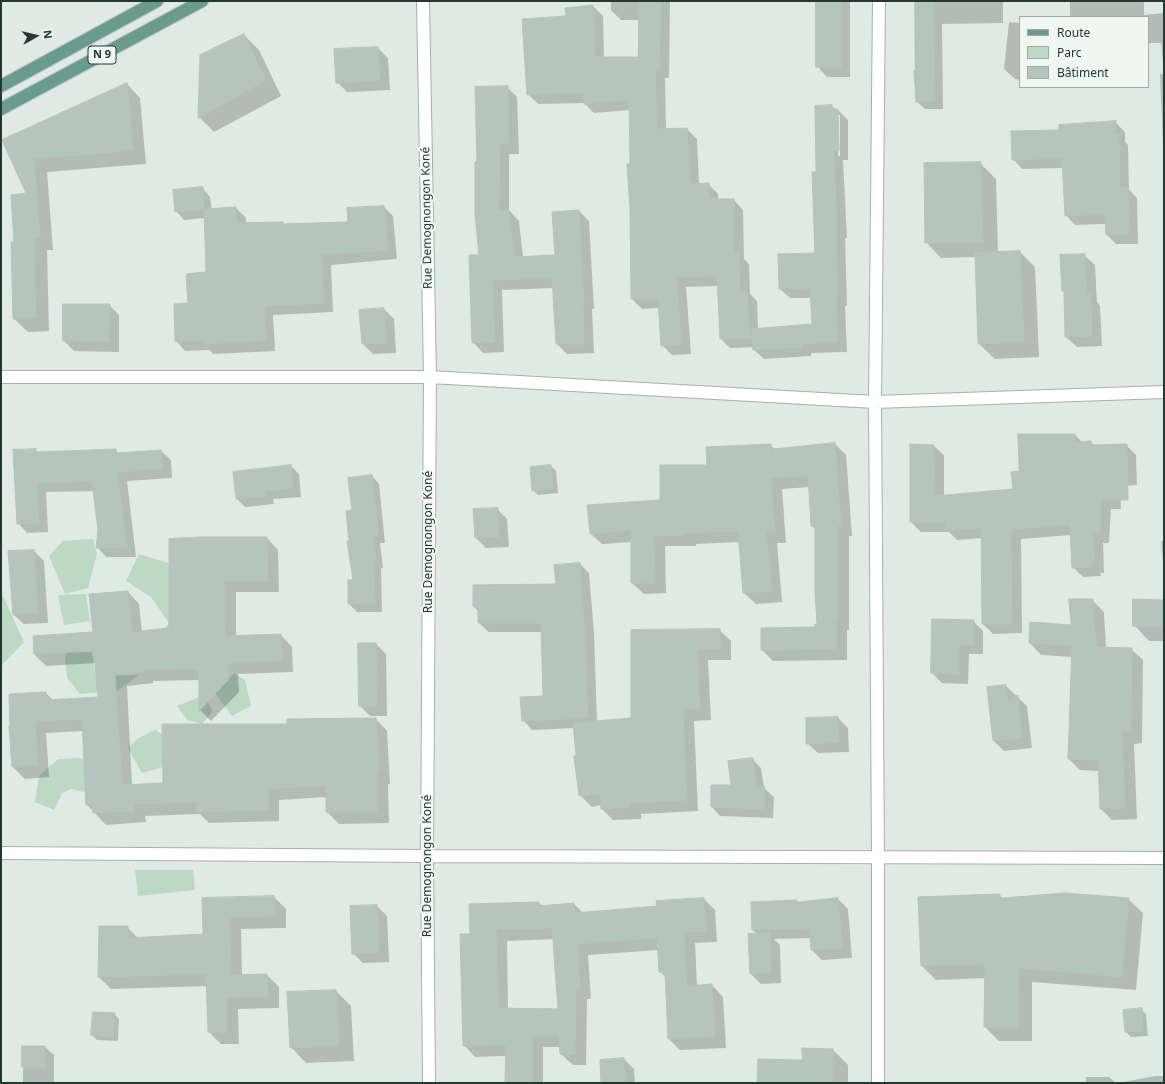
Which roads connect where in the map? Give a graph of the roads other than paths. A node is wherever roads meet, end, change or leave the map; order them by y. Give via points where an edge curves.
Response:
1 (157, 1) edge
2 (202, 1) edge
3 (422, 1) edge
4 (879, 1) edge
5 (1, 86) edge
6 (1, 109) edge
7 (1, 377) edge
8 (430, 377) junction
9 (1164, 392) edge
10 (875, 402) junction
11 (1, 852) edge
12 (427, 856) junction
13 (878, 857) junction
14 (1164, 858) edge
15 (429, 1083) edge
16 (878, 1083) edge

1 - 5 main road, N 9
2 - 6 main road, N 9
3 - 8 street, Rue Demognongon Koné
4 - 10 street
7 - 8 street
8 - 10 street
8 - 12 street, Rue Demognongon Koné
9 - 10 street
10 - 13 street
11 - 12 street
12 - 13 street
12 - 15 street, Rue Demognongon Koné
13 - 14 street
13 - 16 street

